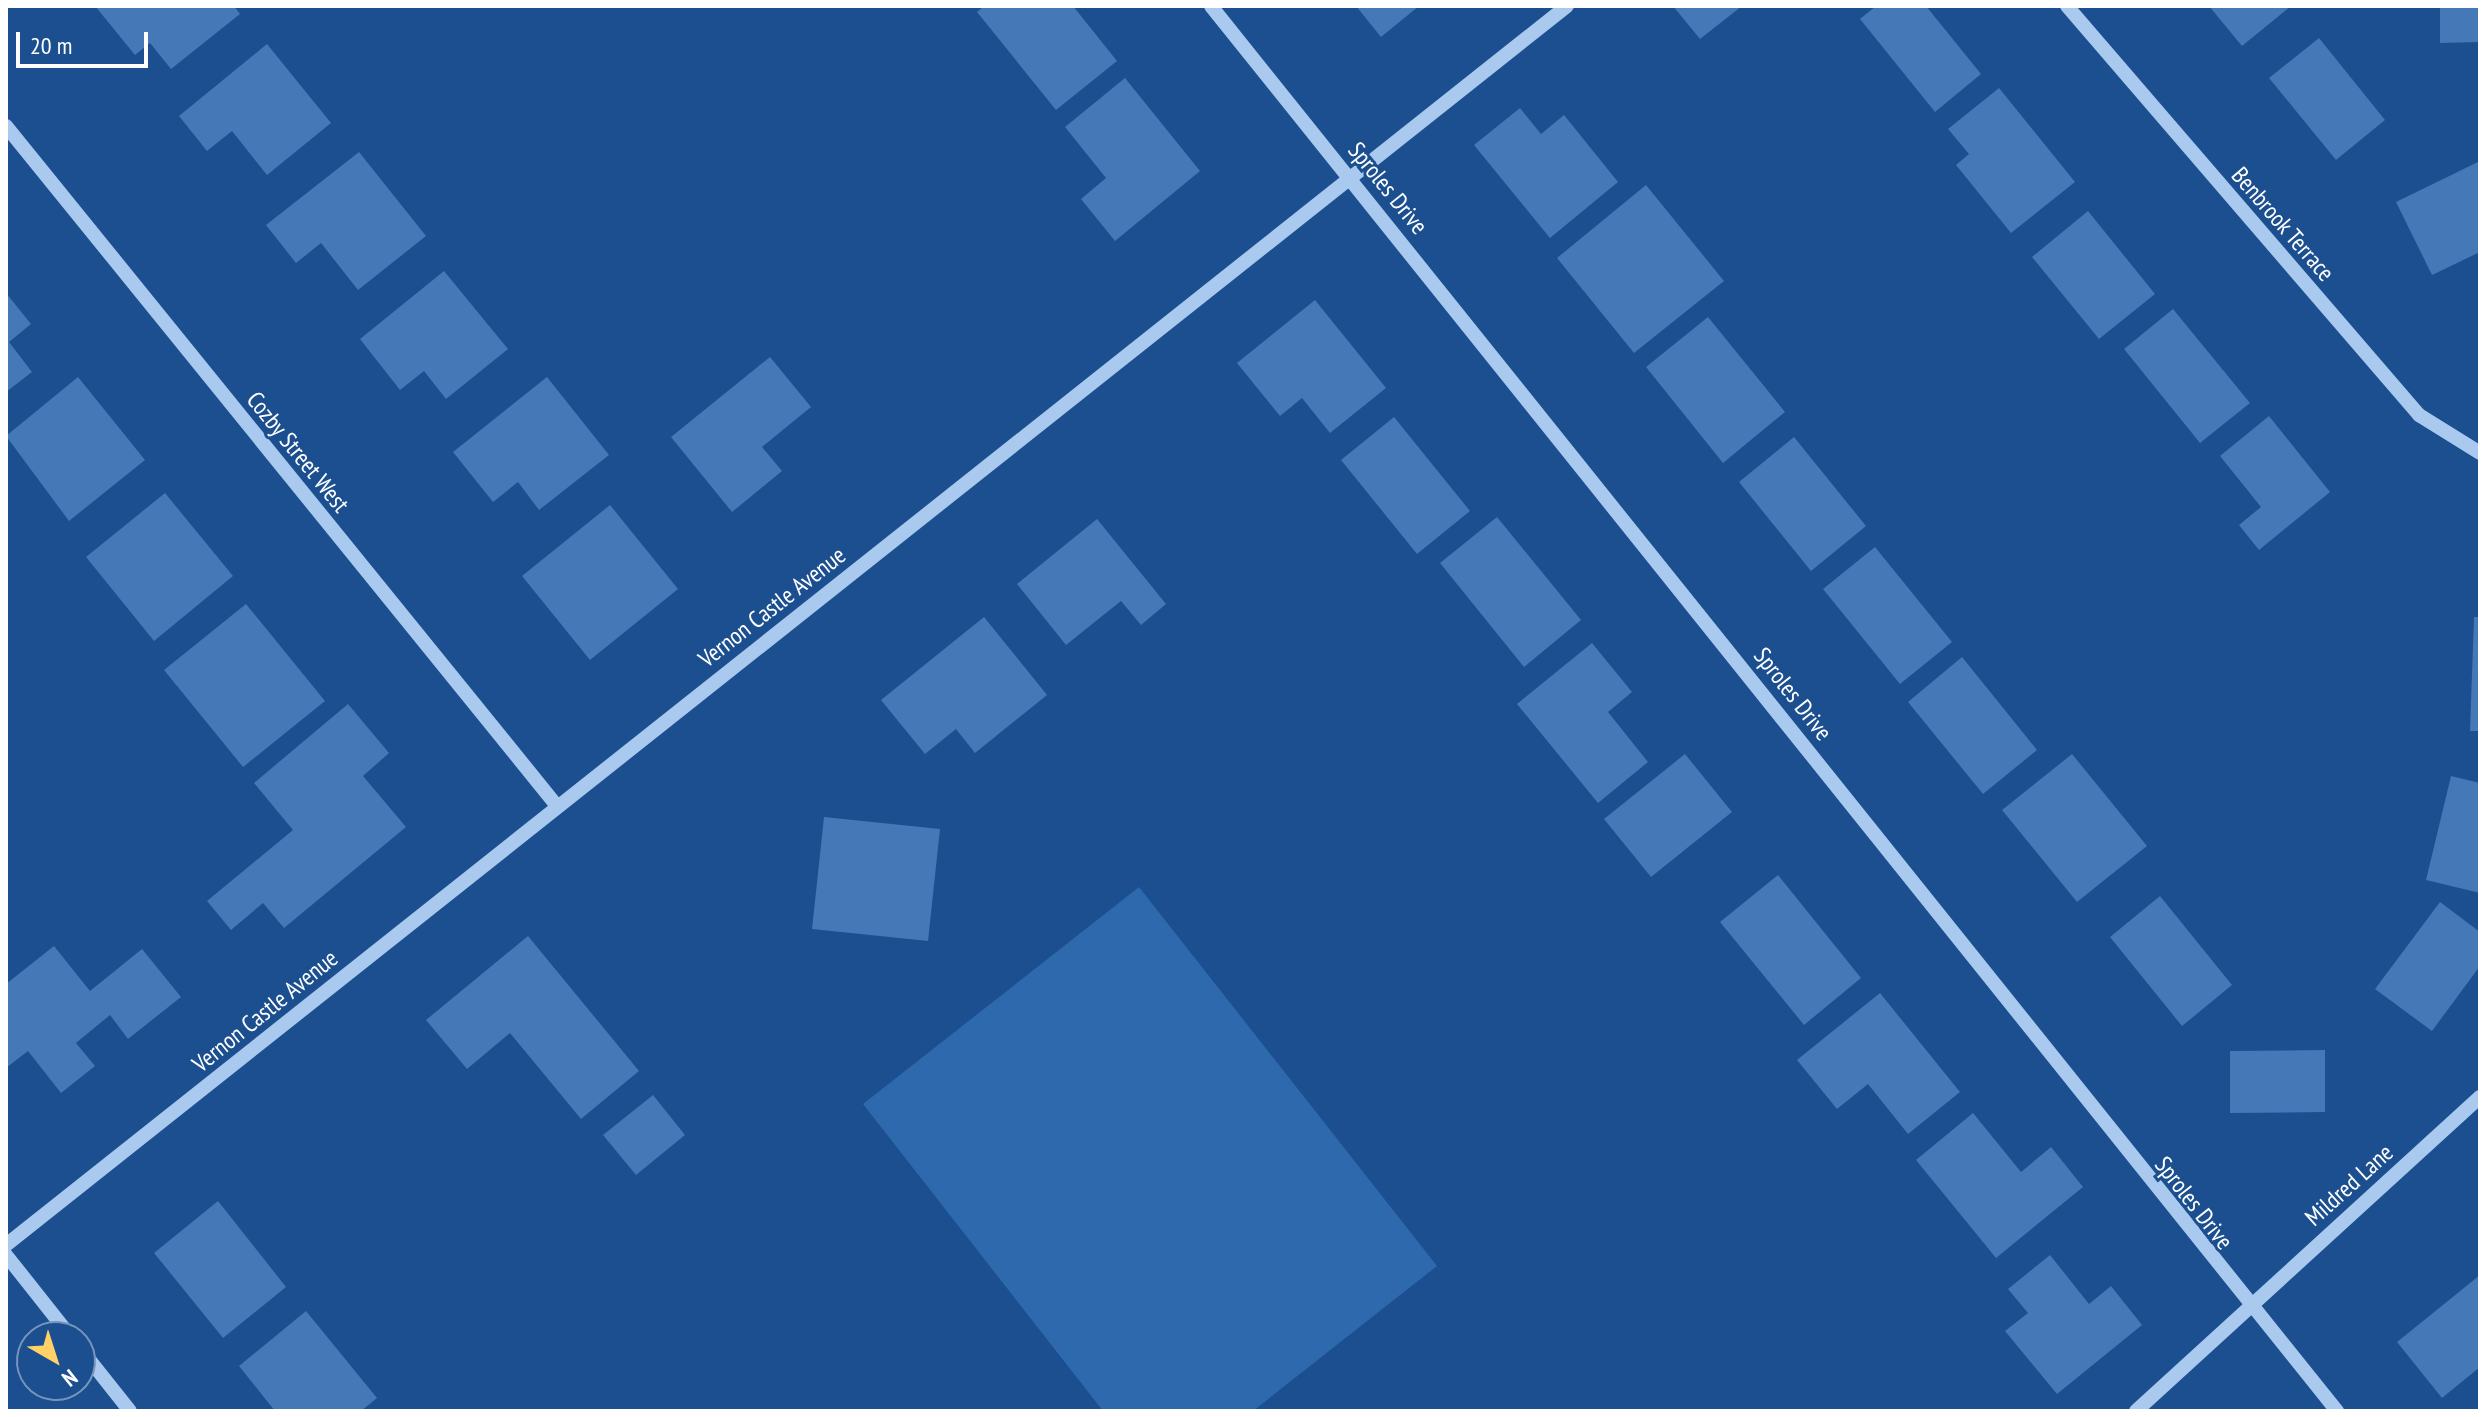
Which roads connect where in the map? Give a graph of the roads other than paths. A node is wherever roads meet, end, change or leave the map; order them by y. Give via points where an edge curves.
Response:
1 (1211, 6) edge
2 (1567, 6) edge
3 (2067, 6) edge
4 (6, 126) edge
5 (1350, 176) junction
6 (2480, 453) edge
7 (557, 806) junction
8 (2480, 1097) edge
9 (6, 1245) edge
10 (6, 1255) edge
11 (2247, 1306) junction
12 (58, 1321) edge
13 (96, 1368) edge
14 (130, 1411) edge
15 (2136, 1411) edge
16 (2337, 1411) edge

1 - 5 street, Sproles Drive
2 - 5 street, Vernon Castle Avenue
3 - 6 street, Benbrook Terrace via 2419,415
4 - 7 street, Cozby Street West
5 - 7 street, Vernon Castle Avenue
5 - 11 street, Sproles Drive
7 - 9 street, Vernon Castle Avenue
8 - 11 street, Mildred Lane
10 - 12 street
11 - 15 street, Mildred Lane
11 - 16 street, Sproles Drive
13 - 14 street

